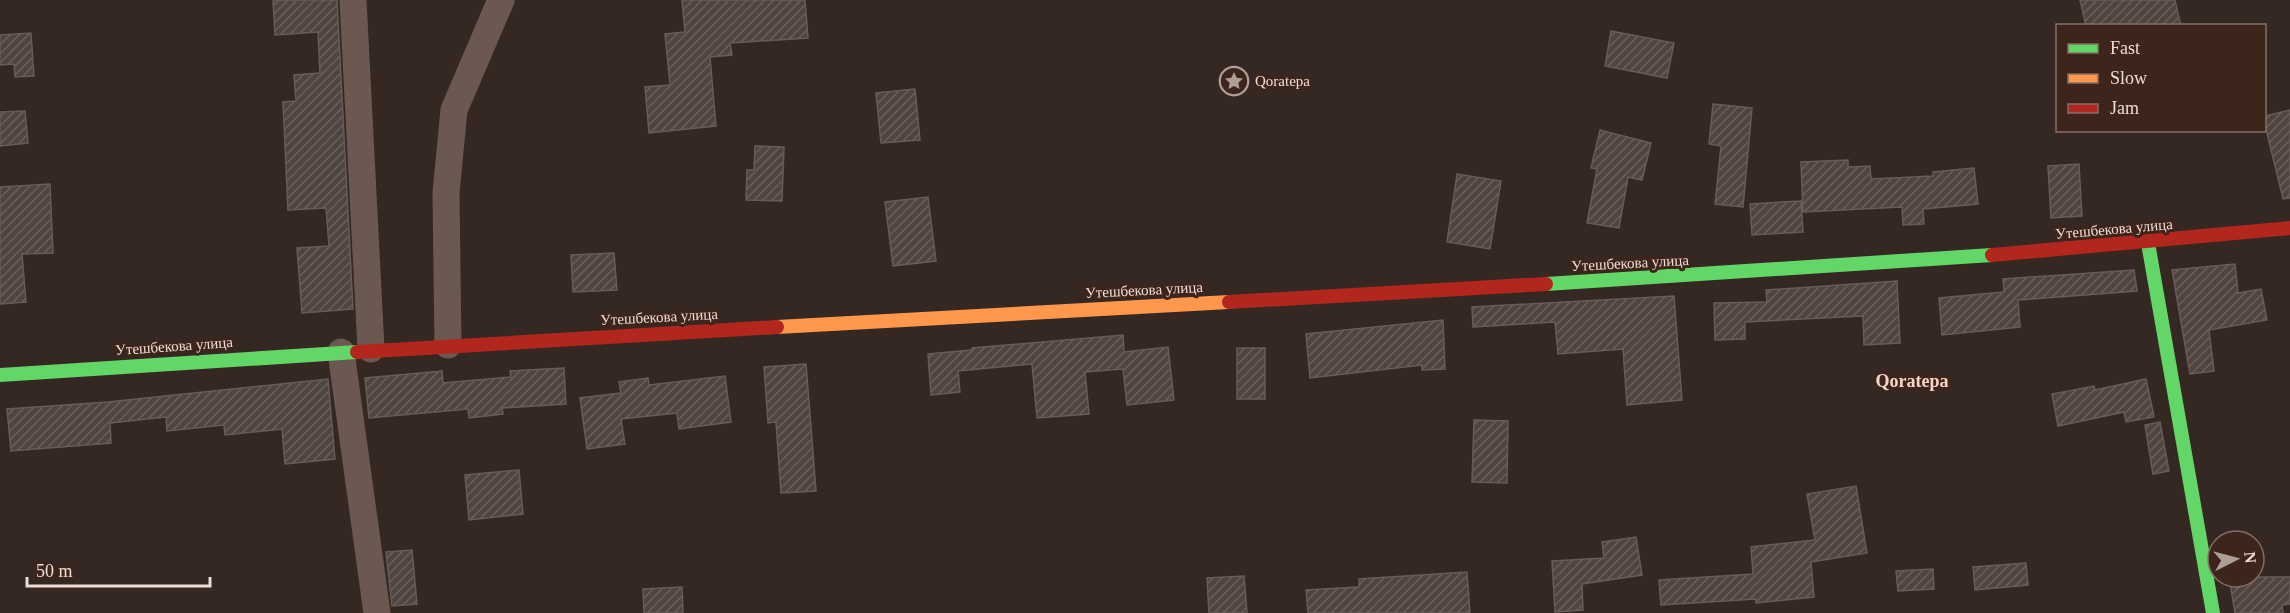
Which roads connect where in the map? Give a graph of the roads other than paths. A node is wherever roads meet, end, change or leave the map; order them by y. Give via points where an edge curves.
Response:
1 (353, 0) edge
2 (501, 0) edge
3 (2290, 228) edge
4 (2148, 243) junction
5 (448, 345) junction
6 (371, 350) junction
7 (341, 352) junction
8 (0, 375) edge
9 (377, 613) edge
10 (2213, 613) edge

1 - 6 street
2 - 5 street via 454,110 446,193
3 - 4 main road, Утешбекова улица
4 - 5 main road, Утешбекова улица via 1745,273
4 - 10 main road
5 - 6 main road, Утешбекова улица
6 - 7 main road, Утешбекова улица
7 - 8 main road, Утешбекова улица
7 - 9 street

